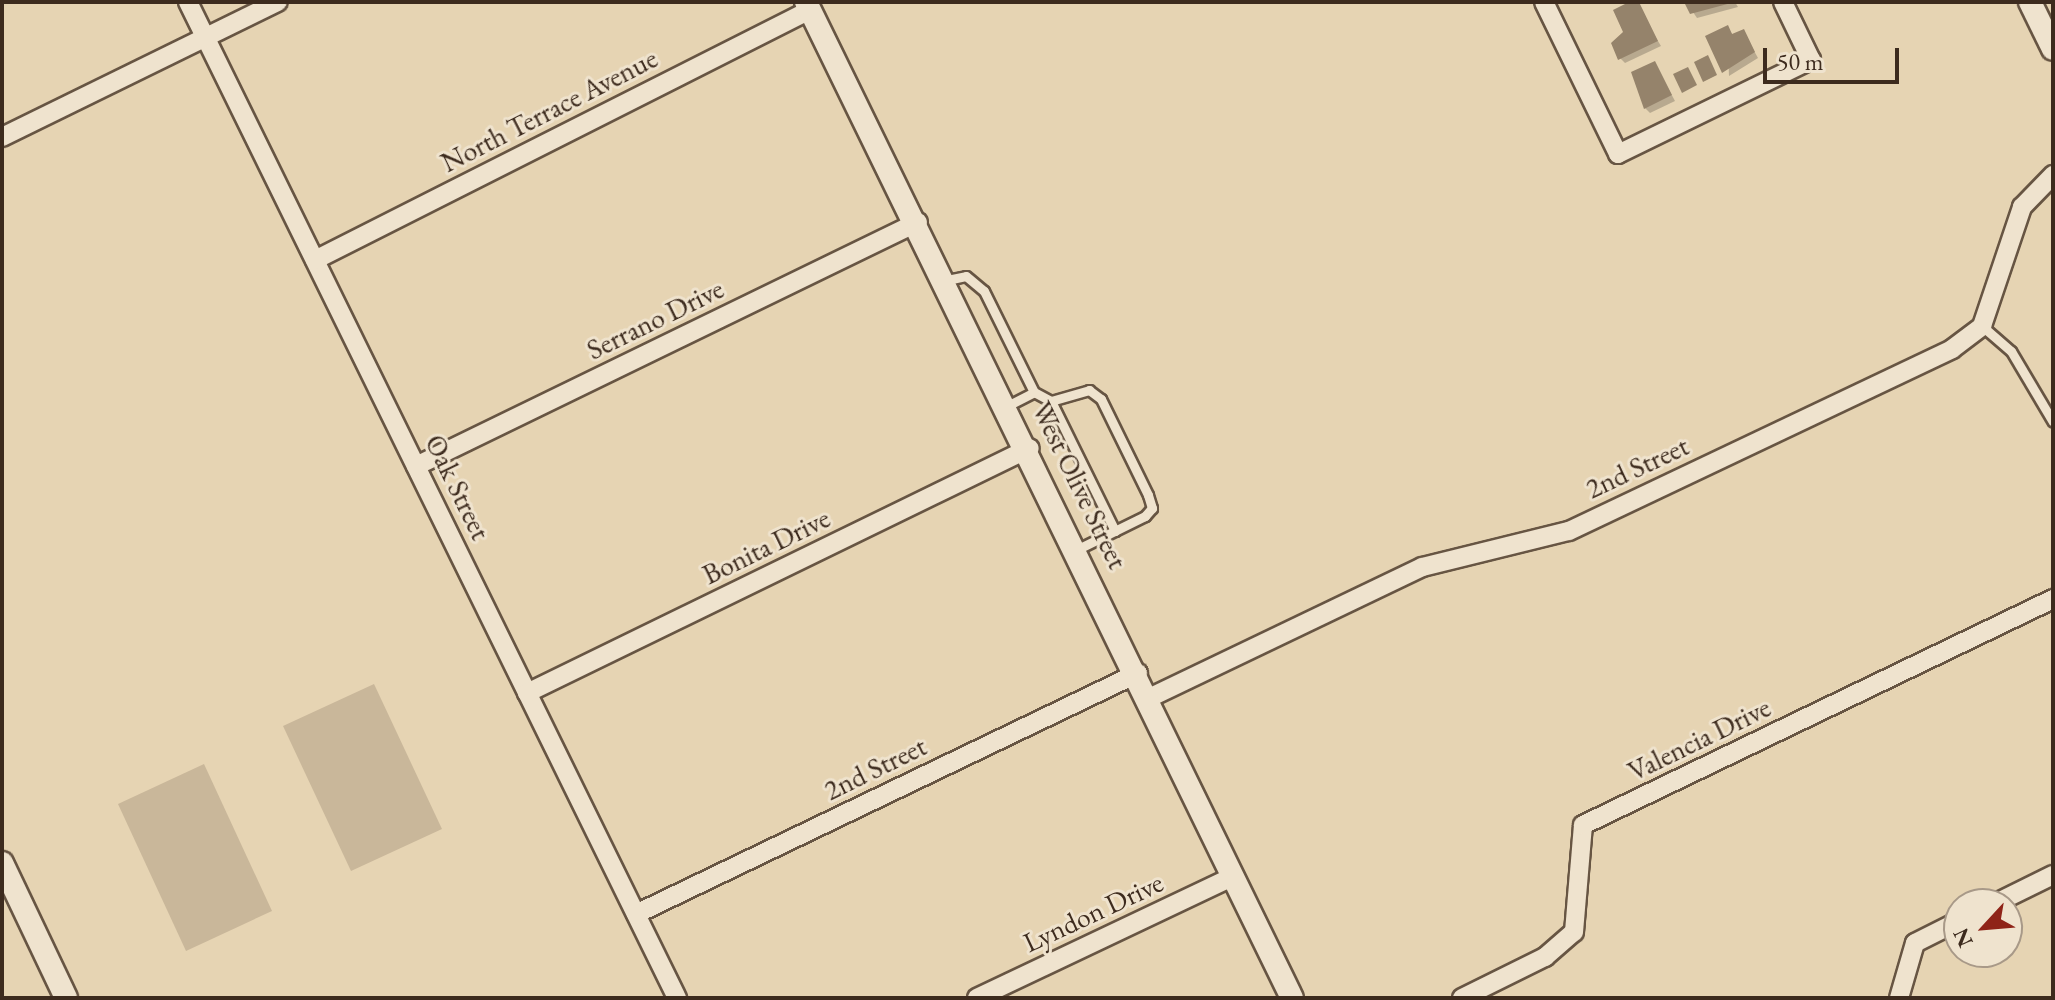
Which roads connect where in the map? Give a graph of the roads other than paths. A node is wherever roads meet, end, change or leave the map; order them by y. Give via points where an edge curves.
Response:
1 (188, 2) edge
2 (278, 2) edge
3 (1544, 2) edge
4 (1783, 2) edge
5 (2030, 2) edge
6 (808, 6) edge
7 (205, 38) junction
8 (2053, 49) edge
9 (2, 137) edge
10 (2053, 175) edge
11 (918, 222) junction
12 (315, 260) junction
13 (947, 280) junction
14 (1982, 326) junction
15 (1034, 392) junction
16 (1051, 401) junction
17 (1009, 405) junction
18 (2053, 422) edge
19 (1030, 448) junction
20 (416, 466) junction
21 (1115, 531) junction
22 (1078, 549) junction
23 (2053, 599) edge
24 (1138, 673) junction
25 (527, 693) junction
26 (1149, 698) junction
27 (2, 863) edge
28 (2053, 875) edge
29 (1232, 877) junction
30 (2023, 890) edge
31 (636, 914) junction
32 (1943, 929) edge
33 (66, 998) edge
34 (677, 998) edge
35 (977, 998) edge
36 (1292, 998) edge
37 (1462, 998) edge
38 (1899, 998) edge

1 - 7 street, Oak Street
2 - 7 street
3 - 4 street via 1618,154 1811,60
5 - 8 street
6 - 11 street, West Olive Street
6 - 12 street, North Terrace Avenue
7 - 9 street
7 - 12 street, Oak Street
10 - 14 street via 2022,207
11 - 13 street, West Olive Street
11 - 20 street, Serrano Drive
12 - 20 street, Oak Street
13 - 15 lane via 966,276 984,291
13 - 17 street, West Olive Street
14 - 18 lane via 2011,351
14 - 26 street, 2nd Street via 1952,349 1569,531 1422,567
15 - 16 lane
15 - 17 lane
16 - 21 lane
16 - 21 lane via 1089,390 1108,413 1152,508
17 - 19 street, West Olive Street
19 - 22 street, West Olive Street
19 - 25 street, Bonita Drive
20 - 25 street, Oak Street
21 - 22 lane
22 - 24 street, West Olive Street
23 - 37 street, Valencia Drive via 1583,825 1574,932 1545,957
24 - 26 street, West Olive Street
24 - 31 street, 2nd Street
25 - 31 street, Oak Street
26 - 29 street, West Olive Street
27 - 33 street
28 - 30 street
29 - 35 street, Lyndon Drive
29 - 36 street, West Olive Street
31 - 34 street, Oak Street
32 - 38 street via 1915,943

